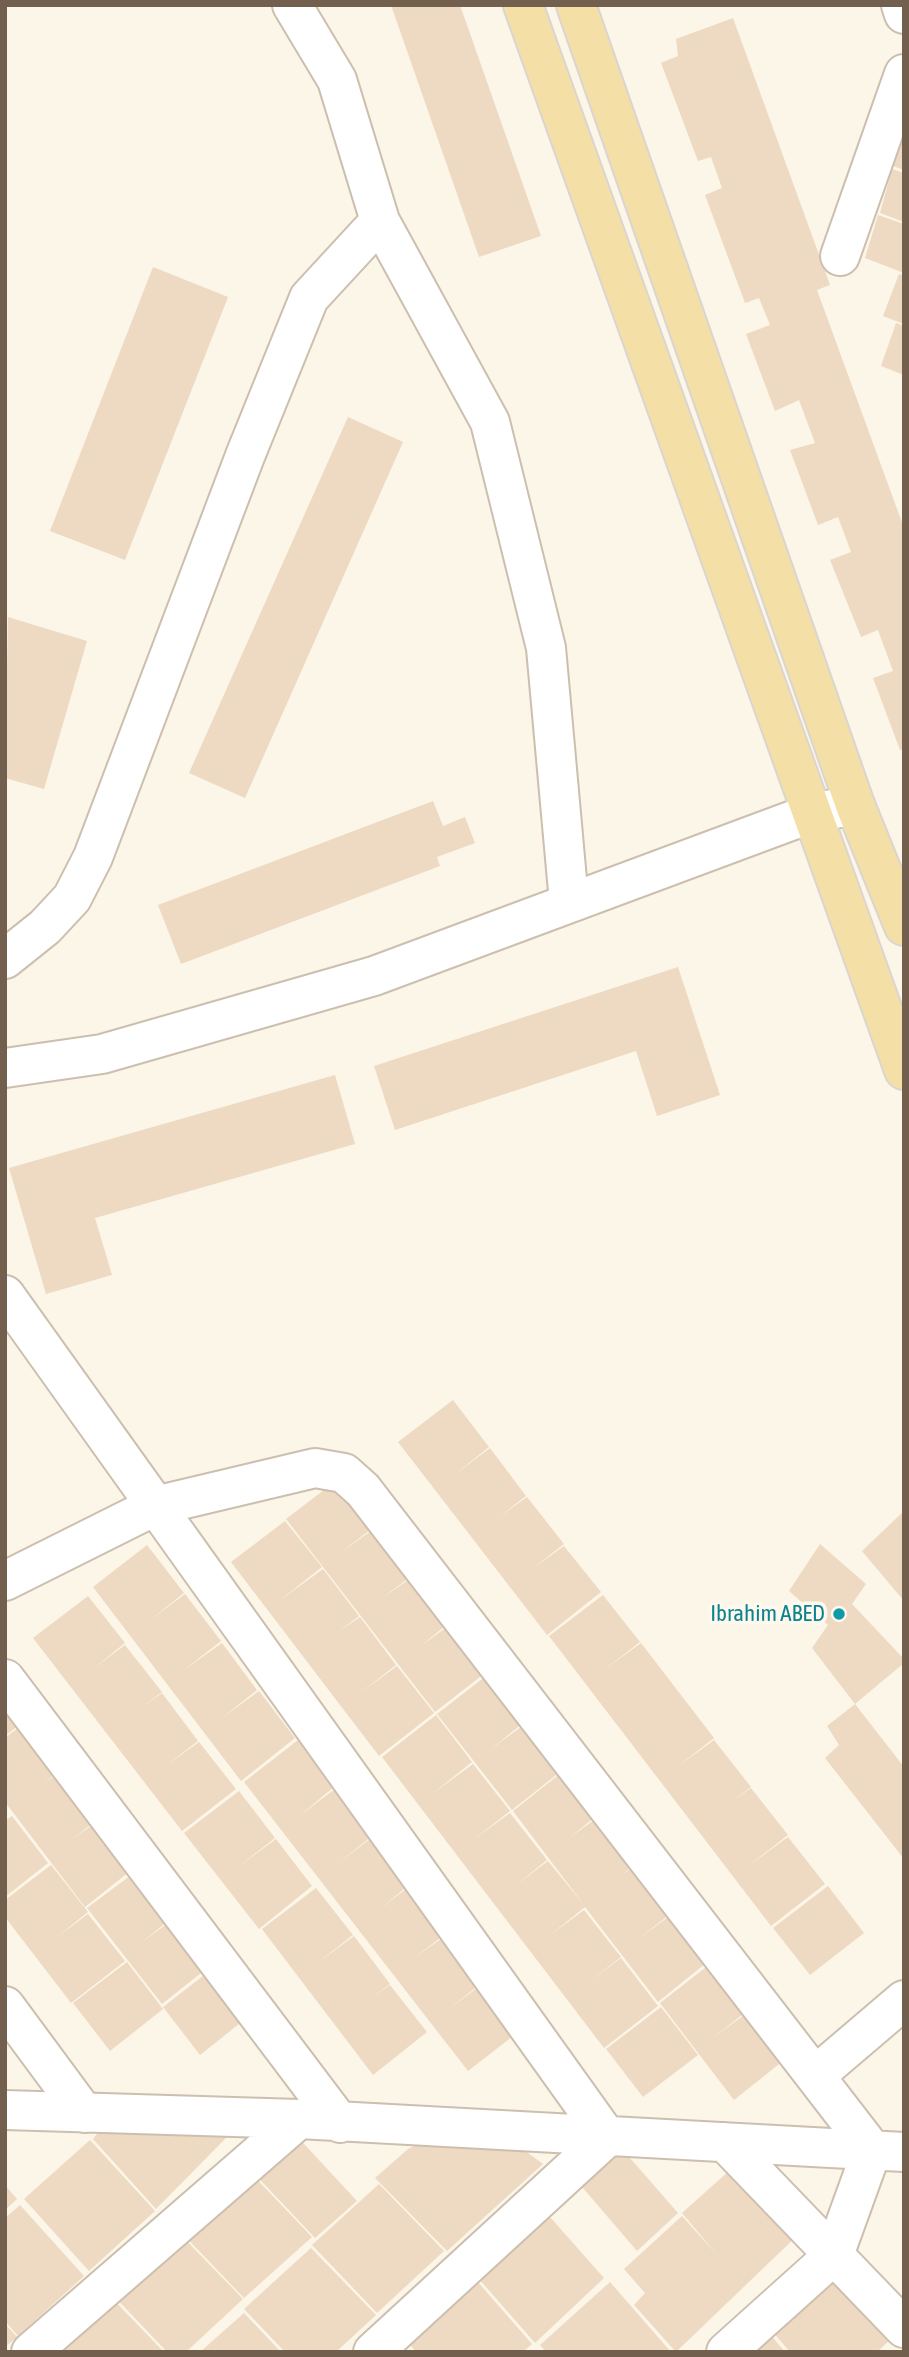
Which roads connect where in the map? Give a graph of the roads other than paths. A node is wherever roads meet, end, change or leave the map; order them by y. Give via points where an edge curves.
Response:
1 (292, 5) edge
2 (523, 5) edge
3 (576, 5) edge
4 (901, 5) edge
5 (904, 14) edge
6 (904, 74) edge
7 (380, 221) junction
8 (840, 256) dead end
9 (855, 805) junction
10 (813, 813) junction
11 (569, 902) junction
12 (904, 926) edge
13 (5, 958) edge
14 (5, 1068) edge
15 (904, 1070) edge
16 (5, 1295) edge
17 (155, 1506) junction
18 (5, 1581) edge
19 (5, 1679) edge
20 (904, 2000) edge
21 (5, 2006) edge
22 (816, 2075) junction
23 (5, 2110) edge
24 (85, 2113) junction
25 (299, 2119) junction
26 (340, 2123) junction
27 (607, 2137) junction
28 (725, 2142) junction
29 (888, 2151) edge
30 (834, 2255) junction
31 (904, 2328) edge
32 (31, 2352) edge
33 (373, 2352) edge
34 (726, 2352) edge

1 - 7 street via 338,80
2 - 10 main road
3 - 9 main road
4 - 5 street
6 - 8 street
7 - 11 street via 490,422 546,648
7 - 13 street via 309,299 93,857 72,898 45,928
9 - 10 street
9 - 12 main road
10 - 11 street
10 - 15 main road
11 - 14 street via 374,976 102,1054
16 - 17 street
17 - 18 street
17 - 22 street via 315,1468 344,1473 363,1490
17 - 27 street
19 - 26 street
20 - 22 street
21 - 24 street
22 - 29 street
23 - 24 street
24 - 25 street
25 - 26 street
25 - 32 street
26 - 27 street
27 - 28 street
27 - 33 street
28 - 29 street
28 - 30 street
29 - 30 street
30 - 31 street
30 - 34 street

